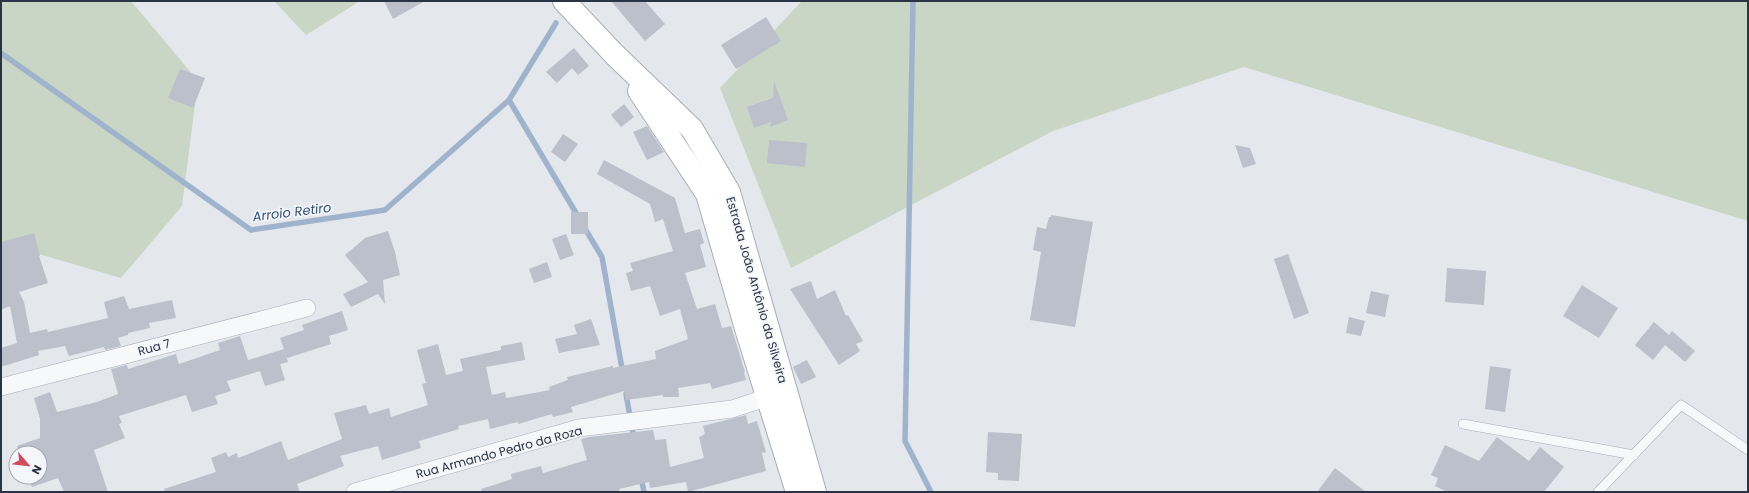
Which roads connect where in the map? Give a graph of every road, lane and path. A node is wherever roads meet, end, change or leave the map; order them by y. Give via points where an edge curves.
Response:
1 (564, 1) edge
2 (307, 308) dead end
3 (1, 387) edge
4 (776, 394) junction
5 (1463, 424) dead end
6 (1748, 450) edge
7 (1634, 455) junction
8 (355, 492) edge
9 (797, 492) edge
10 (815, 492) edge
11 (1598, 492) edge

1 - 4 main road, Estrada João Antônio da Silveira via 615,55 707,194
2 - 3 street, Rua 7
4 - 8 street, Rua Armando Pedro da Roza via 732,409 579,428
4 - 9 main road, Estrada João Antônio da Silveira
4 - 10 main road, Estrada João Antônio da Silveira
5 - 7 lane
6 - 7 lane via 1681,405
7 - 11 lane

